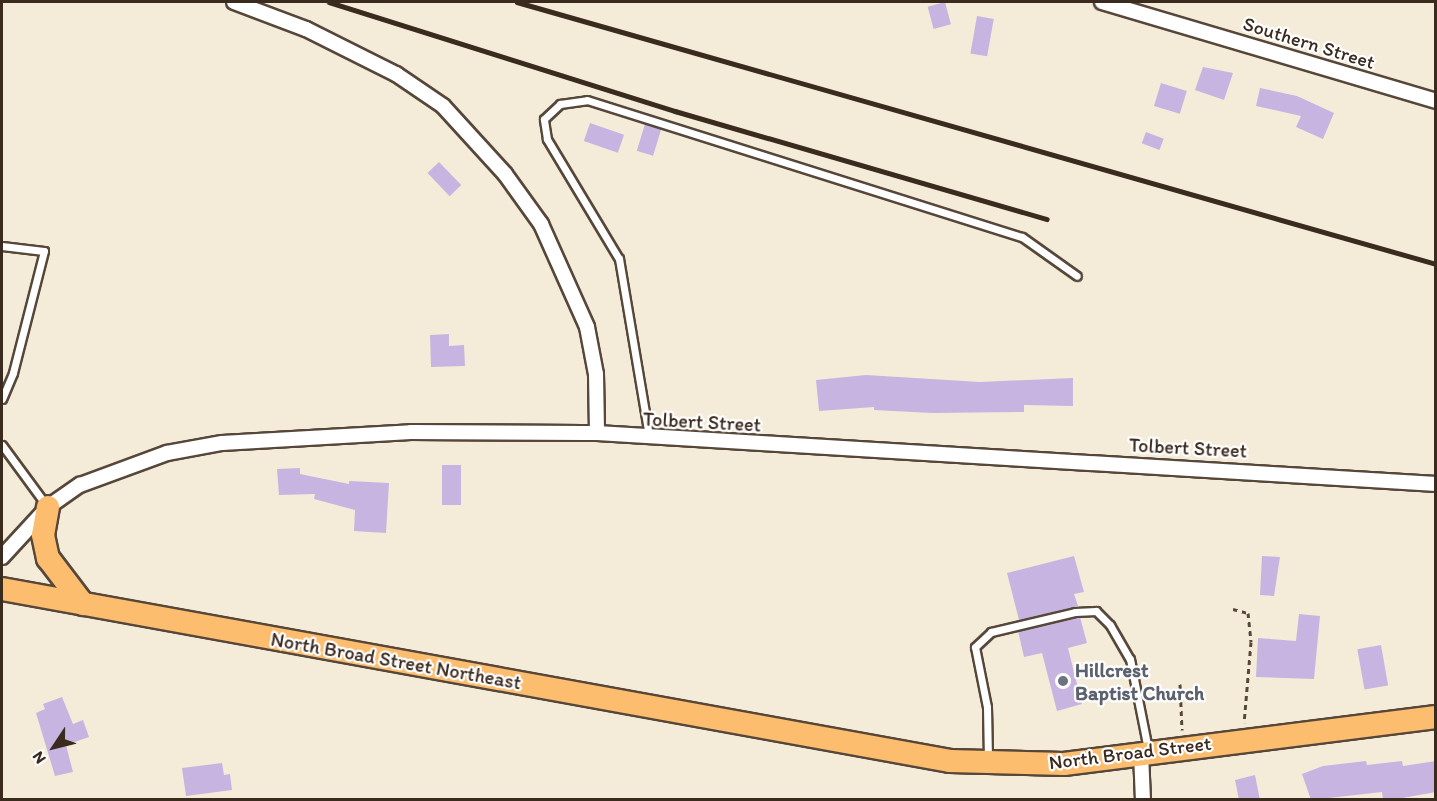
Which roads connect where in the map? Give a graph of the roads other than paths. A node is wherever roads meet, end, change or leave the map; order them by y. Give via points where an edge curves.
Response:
1 (234, 2) edge
2 (1102, 2) edge
3 (1436, 100) edge
4 (2, 246) edge
5 (1077, 276) dead end
6 (2, 399) edge
7 (597, 433) junction
8 (649, 438) junction
9 (2, 445) edge
10 (1436, 484) edge
11 (48, 507) junction
12 (2, 557) edge
13 (2, 589) edge
14 (83, 604) junction
15 (1436, 717) edge
16 (790, 734) joint
17 (1145, 752) junction
18 (988, 763) junction
19 (1143, 800) edge

1 - 7 street via 306,29 396,74 443,106 505,174 541,224 587,327 596,374
2 - 3 street, Southern Street
4 - 6 lane via 44,251 13,373
5 - 8 lane via 1022,237 587,100 560,104 544,119 548,139 619,259
7 - 8 street, Tolbert Street
7 - 11 street, Tolbert Street via 411,432 222,442 167,453 80,485
8 - 10 street, Tolbert Street
9 - 11 lane
11 - 12 street, Tolbert Street
11 - 14 main road via 43,535 48,558
13 - 14 main road, North Broad Street Northeast
14 - 16 main road, North Broad Street Northeast
15 - 17 main road, North Broad Street
16 - 18 main road, North Broad Street via 950,761
17 - 18 main road, North Broad Street via 1064,764
17 - 18 lane via 1130,660 1110,625 1096,611 1075,612 991,632 975,647 987,707
17 - 19 street

